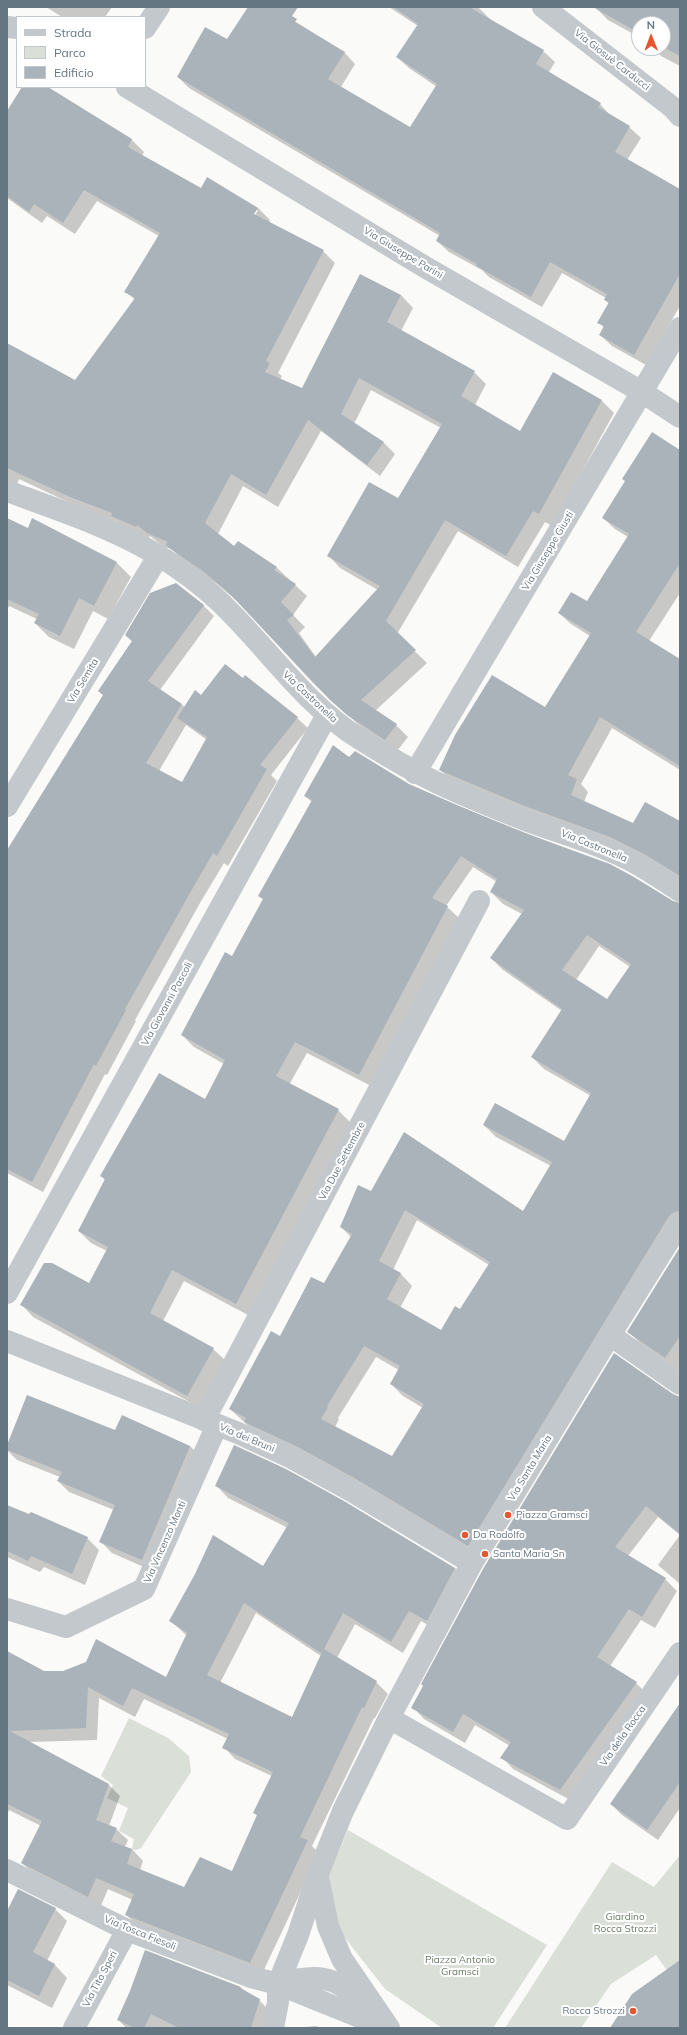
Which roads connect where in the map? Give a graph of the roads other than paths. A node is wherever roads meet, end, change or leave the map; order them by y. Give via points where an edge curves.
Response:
1 (159, 7) edge
2 (543, 7) edge
3 (146, 26) edge
4 (129, 88) edge
5 (680, 116) edge
6 (680, 328) edge
7 (642, 392) junction
8 (680, 417) edge
9 (7, 491) edge
10 (159, 555) junction
11 (327, 715) junction
12 (415, 773) junction
13 (7, 806) edge
14 (680, 891) edge
15 (479, 901) dead end
16 (680, 1223) edge
17 (7, 1293) edge
18 (610, 1335) junction
19 (7, 1341) edge
20 (680, 1384) edge
21 (211, 1423) junction
22 (472, 1563) junction
23 (7, 1609) edge
24 (680, 1653) edge
25 (389, 1718) junction
26 (7, 1870) edge
27 (318, 1874) junction
28 (127, 1930) junction
29 (278, 1984) junction
30 (74, 2028) edge
31 (273, 2028) edge
32 (388, 2028) edge

1 - 3 street
2 - 5 street, Via Giosuè Carducci via 672,107
4 - 7 street, Via Giuseppe Parini via 425,267
6 - 7 street, Via Giuseppe Giusti
7 - 8 street, Via Giuseppe Parini
7 - 12 street, Via Giuseppe Giusti
9 - 10 street, Via Castronella via 95,523
10 - 11 street, Via Castronella via 222,604
10 - 13 street, Via Semita
11 - 12 street, Via Castronella via 358,738
11 - 17 street, Via Giovanni Pascoli
12 - 14 street, Via Castronella via 528,821 614,852
15 - 21 street, Via Due Settembre
16 - 18 street, Via Santa Maria
18 - 20 street
18 - 22 street, Via Santa Maria
19 - 21 street, Via dei Bruni
21 - 22 street, Via dei Bruni via 298,1462
21 - 23 street, Via Vincenzo Monti via 144,1589 66,1627
22 - 25 street, Via Santa Maria
24 - 25 street, Via della Rocca via 567,1819
25 - 27 street via 343,1811
26 - 28 street, Via Tosca Fiesoli
27 - 29 street via 298,1935
27 - 32 street via 328,1926 342,1959
28 - 29 street, Via Tosca Fiesoli via 251,1977
28 - 30 street, Via Tito Speri
29 - 31 street via 278,2002
29 - 32 street via 312,1976 333,1980 359,1999

